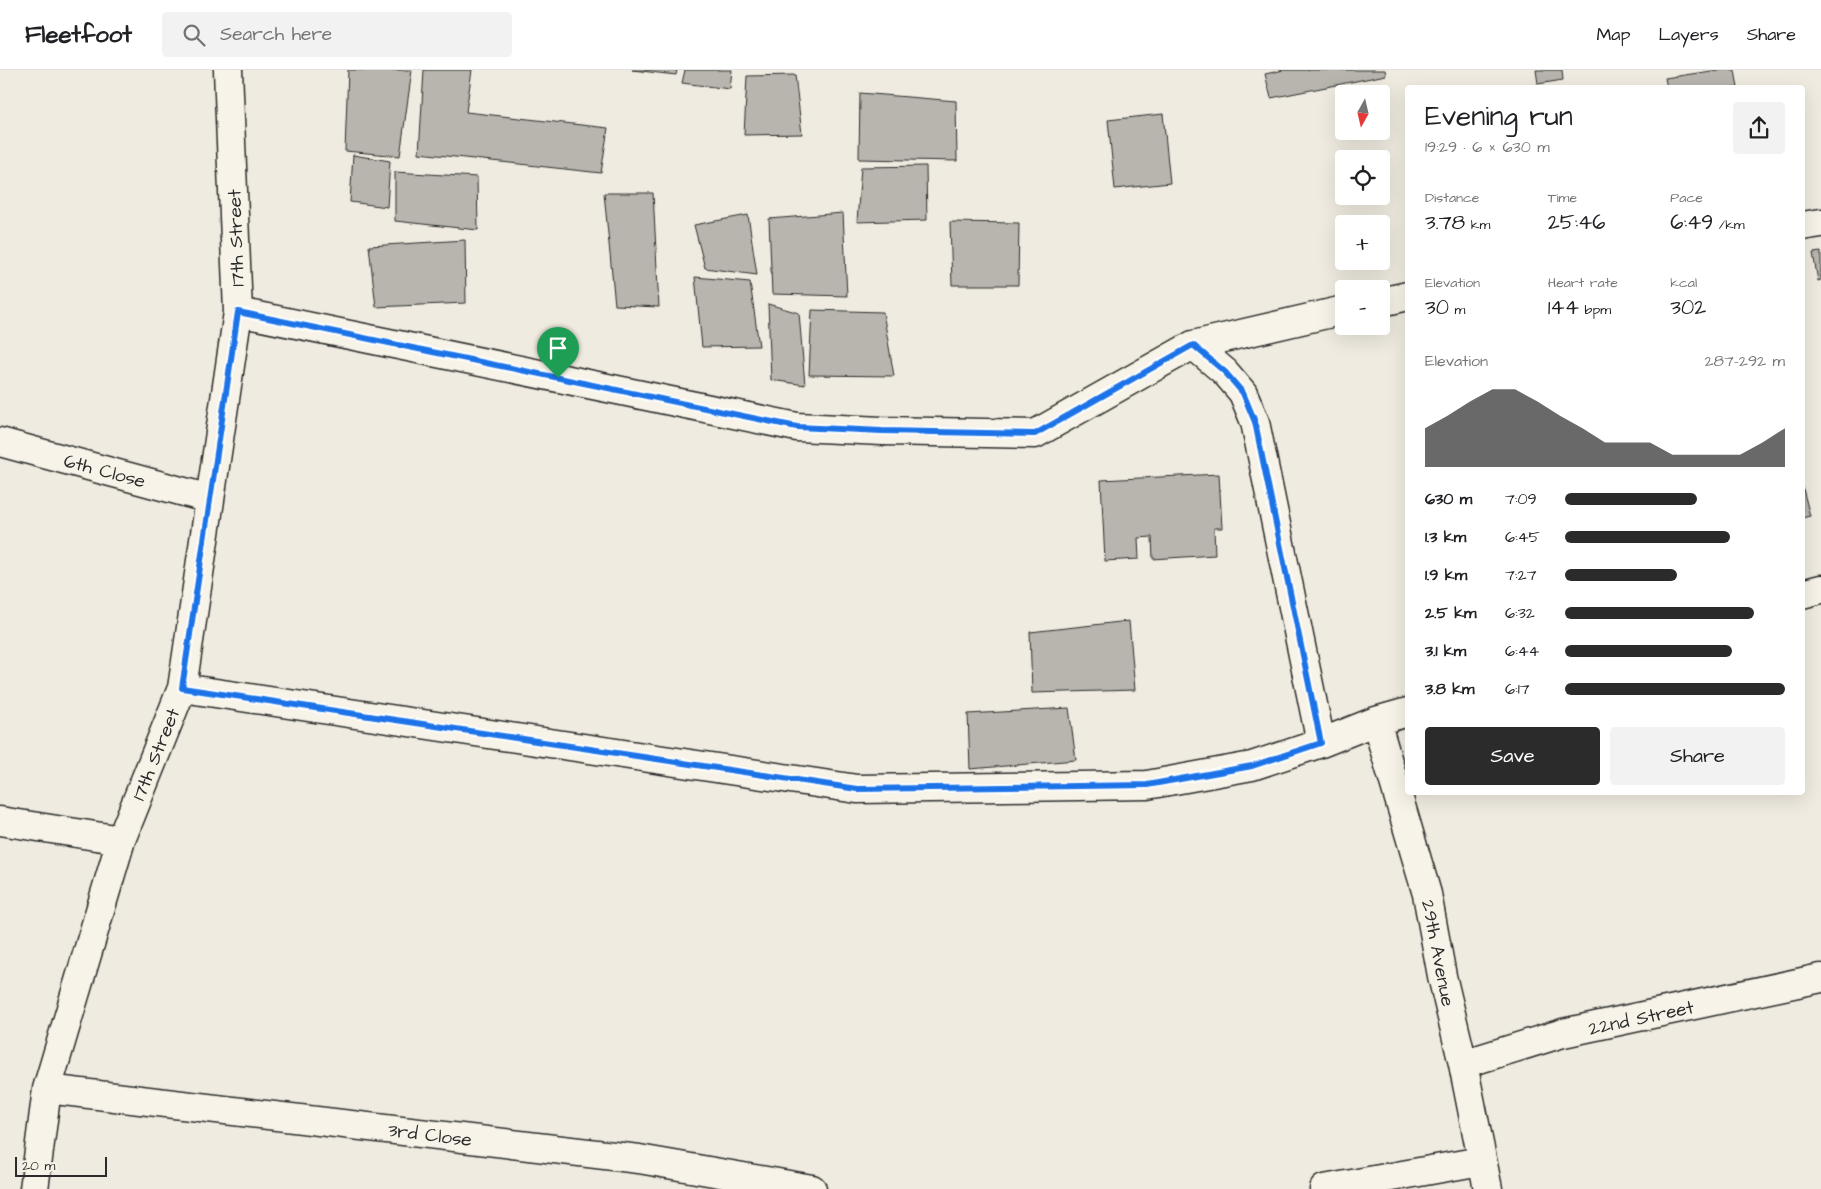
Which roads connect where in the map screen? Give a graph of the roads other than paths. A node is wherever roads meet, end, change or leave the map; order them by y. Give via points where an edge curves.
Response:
1 (228, 70) edge
2 (1821, 223) edge
3 (1805, 226) edge
4 (1405, 297) edge
5 (1390, 300) edge
6 (238, 312) junction
7 (1335, 312) edge
8 (1193, 345) junction
9 (0, 442) edge
10 (210, 499) junction
11 (1821, 589) edge
12 (1805, 593) edge
13 (182, 688) junction
14 (1405, 713) edge
15 (1376, 721) junction
16 (1321, 743) junction
17 (0, 821) edge
18 (121, 840) junction
19 (1821, 978) edge
20 (1463, 1064) junction
21 (47, 1088) junction
22 (1481, 1161) junction
23 (34, 1189) edge
24 (812, 1189) edge
25 (1324, 1189) edge
26 (1488, 1189) edge

1 - 6 street, 17th Street
2 - 3 street
4 - 5 street
6 - 8 street via 797,427 882,431 1035,434
6 - 10 street, 17th Street
7 - 8 street
8 - 16 street via 1225,372 1243,393 1255,422
9 - 10 street, 6th Close
10 - 13 street, 17th Street
11 - 12 street
13 - 16 street via 857,789 1147,785 1252,766
13 - 18 street, 17th Street
14 - 15 street
15 - 16 street
15 - 20 street, 29th Avenue via 1427,894
17 - 18 street
18 - 21 street, 17th Street
19 - 20 street, 22nd Street via 1563,1033
20 - 22 street, 29th Avenue
21 - 23 street, 17th Street
21 - 24 street, 3rd Close via 639,1159
22 - 25 street
22 - 26 street, 29th Avenue

